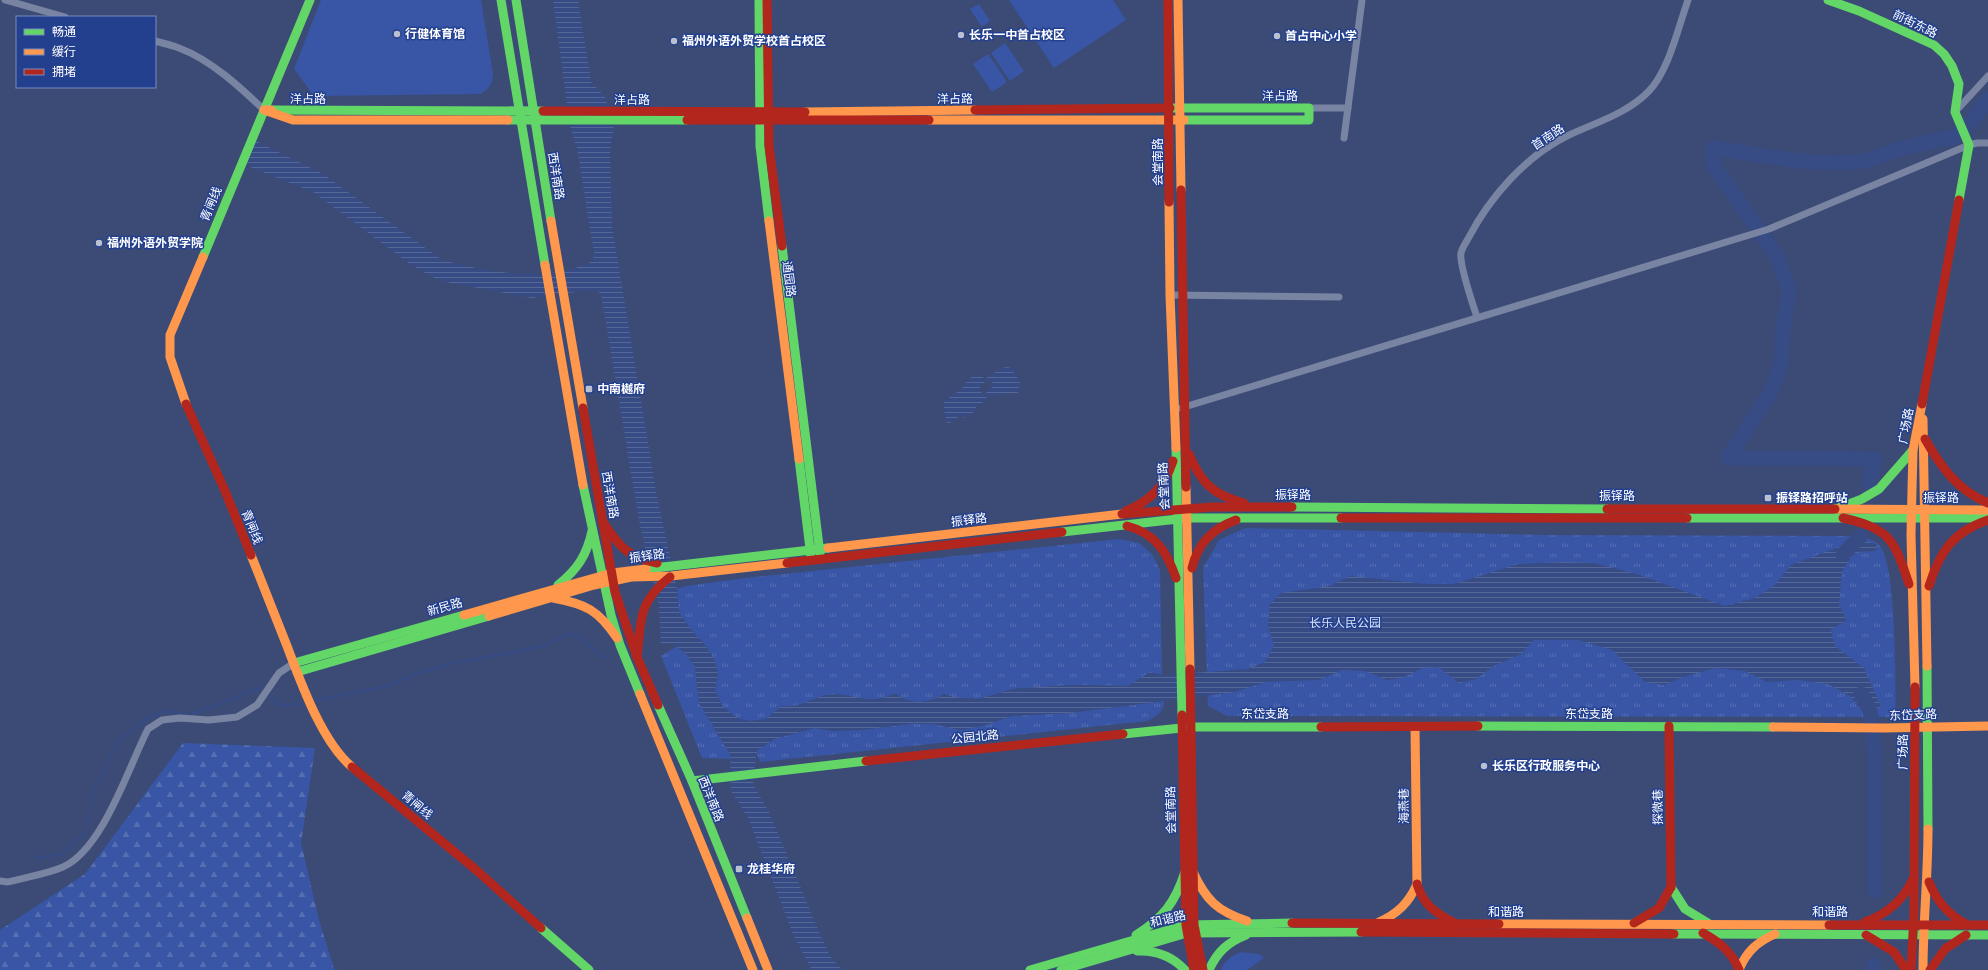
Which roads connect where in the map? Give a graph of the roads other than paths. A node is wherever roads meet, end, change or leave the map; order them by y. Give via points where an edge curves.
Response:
1 (5, 0) edge
2 (310, 0) edge
3 (501, 0) edge
4 (516, 0) edge
5 (759, 0) edge
6 (767, 0) edge
7 (1168, 0) edge
8 (1178, 0) edge
9 (1362, 0) edge
10 (1688, 0) edge
11 (1828, 0) edge
12 (62, 16) edge
13 (156, 41) edge
14 (1988, 76) edge
15 (1170, 108) junction
16 (1180, 108) junction
17 (1309, 108) junction
18 (1348, 108) junction
19 (264, 110) junction
20 (1956, 112) junction
21 (521, 115) junction
22 (535, 116) junction
23 (764, 116) junction
24 (1170, 120) junction
25 (1180, 120) junction
26 (1344, 138) dead end
27 (1968, 141) junction
28 (1988, 143) edge
29 (1170, 296) junction
30 (1183, 296) junction
31 (1339, 297) dead end
32 (1477, 317) junction
33 (1922, 404) junction
34 (1184, 407) junction
35 (1173, 410) junction
36 (1924, 438) junction
37 (1186, 446) junction
38 (1174, 447) junction
39 (1913, 450) junction
40 (1988, 503) edge
41 (1259, 507) junction
42 (1836, 509) junction
43 (1988, 510) edge
44 (1182, 513) junction
45 (1912, 513) junction
46 (1924, 513) junction
47 (1254, 518) junction
48 (1843, 518) junction
49 (1988, 519) edge
50 (1115, 520) junction
51 (603, 522) junction
52 (592, 527) junction
53 (815, 554) junction
54 (669, 565) junction
55 (671, 576) junction
56 (608, 578) junction
57 (554, 588) junction
58 (1184, 589) junction
59 (1913, 594) junction
60 (1926, 594) junction
61 (551, 598) junction
62 (620, 645) junction
63 (637, 657) junction
64 (294, 663) junction
65 (297, 672) junction
66 (1669, 726) junction
67 (1988, 726) edge
68 (1186, 727) junction
69 (1415, 727) junction
70 (1916, 727) junction
71 (1928, 727) junction
72 (692, 781) junction
73 (1189, 872) junction
74 (1914, 874) junction
75 (1928, 879) junction
76 (0, 881) edge
77 (1417, 884) junction
78 (1671, 887) junction
79 (1374, 924) junction
80 (1456, 924) junction
81 (1631, 924) junction
82 (1709, 924) junction
83 (1969, 925) junction
84 (1988, 925) edge
85 (1254, 928) junction
86 (1190, 929) junction
87 (1858, 929) junction
88 (1913, 929) junction
89 (1923, 930) junction
90 (1702, 933) junction
91 (1777, 933) junction
92 (1967, 935) junction
93 (1988, 935) edge
94 (1120, 948) junction
95 (589, 970) edge
96 (753, 970) edge
97 (768, 970) edge
98 (1030, 970) edge
99 (1061, 970) edge
100 (1185, 970) edge
101 (1194, 970) edge
102 (1203, 970) edge
103 (1210, 970) edge
104 (1739, 970) edge
105 (1906, 970) edge
106 (1911, 970) edge
107 (1923, 970) edge
108 (1930, 970) edge

1 - 12 street
2 - 19 main road, 青闸线
3 - 21 main road, 西洋南路
4 - 22 main road, 西洋南路
5 - 23 main road, 通园路
6 - 23 main road, 通园路
7 - 15 main road, 会堂南路
8 - 16 main road, 会堂南路
9 - 18 street
10 - 32 street, 首南路 via 1663,71 1649,91 1628,108 1545,149 1501,188 1479,218 1461,253
11 - 20 main road, 前街东路 via 1934,45 1952,66 1959,84
13 - 19 street via 180,48 204,61
14 - 20 street
15 - 16 main road, 洋占路
15 - 23 main road, 洋占路
15 - 24 main road, 会堂南路
16 - 17 main road, 洋占路
16 - 25 main road, 会堂南路
17 - 18 street
17 - 25 main road, 洋占路 via 1309,120
18 - 26 street
19 - 21 main road, 洋占路
19 - 64 main road, 青闸线 via 170,335 170,357 185,402 225,491
20 - 27 main road, 前街东路
21 - 22 main road, 洋占路
21 - 52 main road, 西洋南路 via 550,298
22 - 23 main road, 洋占路
22 - 51 main road, 西洋南路 via 563,296
23 - 24 main road, 洋占路
23 - 53 main road, 通园路
24 - 25 main road, 洋占路
24 - 29 main road, 会堂南路
25 - 30 main road, 会堂南路
27 - 28 street
27 - 32 street via 1769,229
27 - 33 main road
29 - 30 street
29 - 35 main road, 会堂南路
30 - 31 street
30 - 34 main road, 会堂南路
32 - 34 street
33 - 36 main road, 广场路
33 - 39 main road, 广场路
34 - 35 street
34 - 37 main road, 会堂南路
35 - 38 main road, 会堂南路
36 - 40 main road via 1950,479 1965,493
36 - 46 main road, 广场路
37 - 41 main road via 1199,477 1210,489 1224,498
37 - 44 main road, 会堂南路
38 - 44 main road, 会堂南路
38 - 50 main road via 1166,479 1156,493
39 - 42 main road via 1879,489
39 - 45 main road, 广场路
41 - 42 main road, 振铎路
41 - 44 main road, 振铎路
42 - 45 main road, 振铎路
43 - 46 main road, 振铎路
44 - 47 main road, 振铎路
44 - 50 main road, 振铎路
44 - 58 main road, 会堂南路
45 - 46 main road, 振铎路
45 - 48 main road, 振铎路
45 - 59 main road, 广场路
46 - 49 main road, 振铎路
46 - 60 main road, 广场路
47 - 48 main road, 振铎路
47 - 58 main road via 1226,523 1203,541 1195,555
48 - 59 main road via 1870,524 1884,532 1897,552
49 - 60 main road via 1963,529 1952,540 1934,570
50 - 53 main road, 振铎路
50 - 58 main road via 1156,539
51 - 54 main road via 621,548 633,558
51 - 56 main road, 西洋南路
52 - 56 main road, 西洋南路
52 - 57 main road via 588,548 579,567
53 - 54 main road, 振铎路
53 - 55 main road, 振铎路
54 - 56 main road, 振铎路
55 - 56 main road, 振铎路
55 - 63 main road via 653,590 643,606
56 - 57 main road, 新民路
56 - 61 main road, 新民路
56 - 62 main road, 西洋南路
56 - 63 main road, 西洋南路
57 - 64 main road, 新民路
58 - 68 main road, 会堂南路
59 - 70 main road, 广场路
60 - 71 main road, 广场路
61 - 62 main road via 582,604 596,612 604,618
61 - 65 main road, 新民路
62 - 96 main road, 西洋南路
63 - 72 main road, 西洋南路
64 - 65 main road, 青闸线
64 - 76 street via 279,673 257,706 237,717 162,720 148,729 100,832 82,854 64,867 8,882
65 - 95 main road, 青闸线 via 320,724 345,761 475,869
66 - 69 main road, 东岱支路
66 - 70 main road, 东岱支路
66 - 78 main road, 探微巷
67 - 71 main road, 东岱支路
68 - 69 main road, 东岱支路
68 - 72 main road, 公园北路
68 - 73 main road, 会堂南路
69 - 77 main road, 海燕巷
70 - 71 main road, 东岱支路
70 - 74 main road, 广场路
71 - 75 main road, 广场路
72 - 97 main road, 西洋南路
73 - 85 main road via 1204,896 1215,907
73 - 86 main road, 会堂南路
73 - 94 main road via 1162,918
74 - 87 main road via 1906,892 1895,906
74 - 88 main road, 广场路
75 - 83 main road via 1935,897 1944,910
75 - 89 main road, 广场路
77 - 79 main road via 1410,900 1402,909
77 - 80 main road via 1423,901
78 - 81 main road via 1659,908
78 - 82 main road via 1685,909
79 - 80 main road, 和谐路
79 - 85 main road, 和谐路
80 - 81 main road, 和谐路
81 - 82 main road, 和谐路
82 - 87 main road, 和谐路
83 - 84 main road, 和谐路
83 - 89 main road, 和谐路
85 - 86 main road, 和谐路
85 - 90 main road, 和谐路
85 - 103 main road via 1222,947
86 - 94 main road, 和谐路
86 - 101 main road, 会堂南路
86 - 102 main road, 会堂南路
87 - 88 main road, 和谐路
87 - 91 main road, 和谐路
87 - 105 main road via 1894,952
88 - 89 main road, 和谐路
88 - 106 main road, 广场路
89 - 92 main road, 和谐路
89 - 107 main road, 广场路
90 - 91 main road, 和谐路
90 - 104 main road via 1729,952
91 - 104 main road via 1755,944 1746,952
92 - 93 main road, 和谐路
92 - 108 main road via 1956,939 1941,953
94 - 98 main road, 和谐路
94 - 99 main road, 和谐路
94 - 100 main road via 1159,953 1177,961

